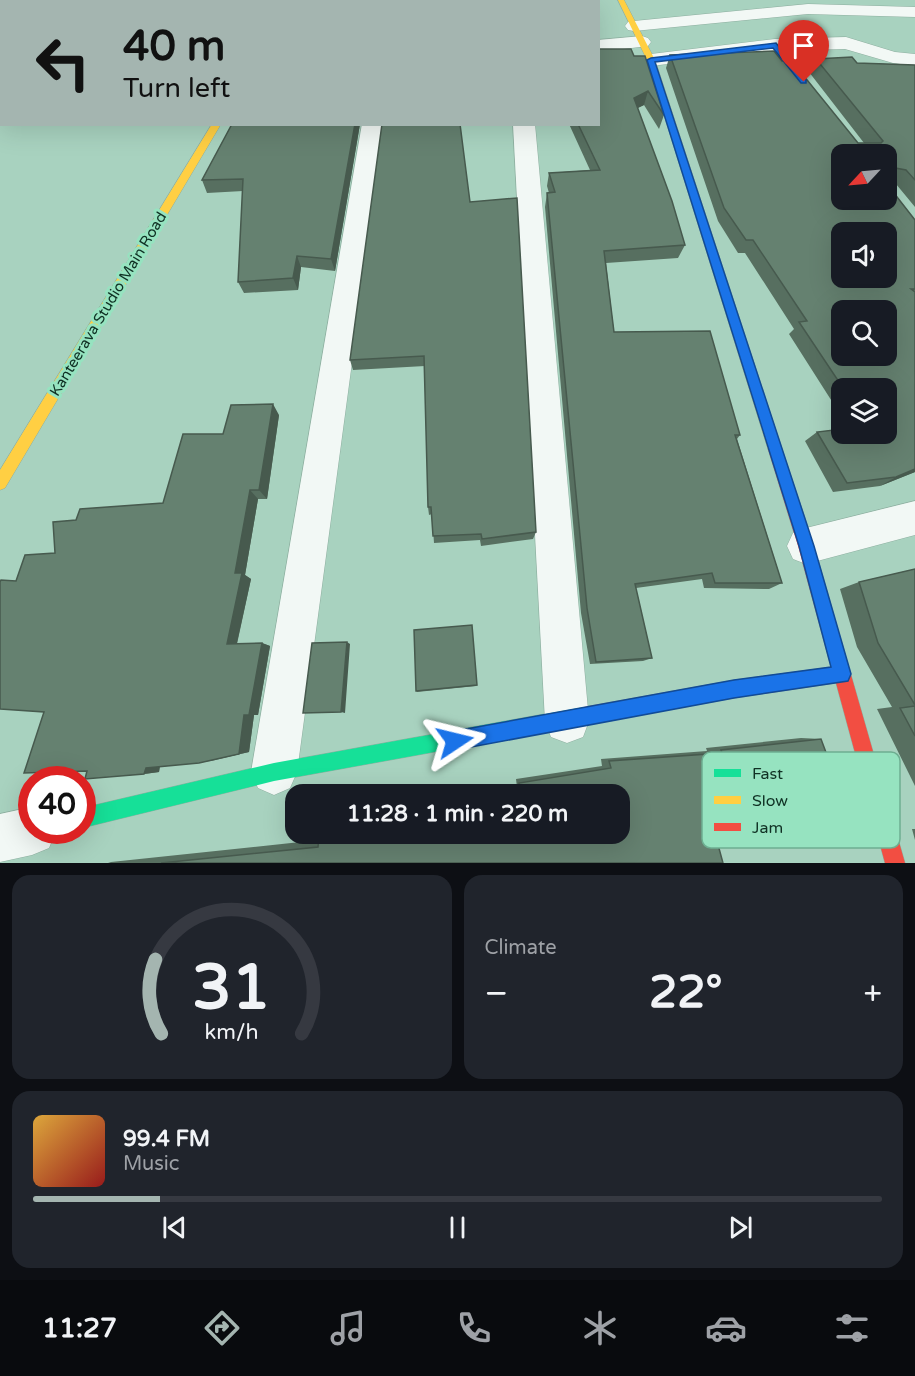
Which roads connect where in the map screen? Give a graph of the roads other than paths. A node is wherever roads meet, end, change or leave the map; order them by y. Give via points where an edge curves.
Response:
1 (621, 0) edge
2 (915, 12) edge
3 (638, 34) junction
4 (600, 45) edge
5 (776, 45) junction
6 (651, 60) junction
7 (915, 60) edge
8 (789, 63) edge
9 (216, 126) edge
10 (373, 126) edge
11 (524, 126) edge
12 (0, 483) edge
13 (911, 526) edge
14 (806, 546) junction
15 (842, 674) junction
16 (567, 721) junction
17 (864, 752) edge
18 (274, 772) junction
19 (96, 815) edge
20 (18, 834) edge
21 (0, 838) edge
22 (891, 848) edge
23 (895, 863) edge

1 - 3 street
2 - 3 street via 808,9
3 - 4 street
3 - 6 street
5 - 6 street
5 - 7 street via 846,43
5 - 8 street
6 - 14 street
9 - 12 street, Kanteerava Studio Main Road
10 - 18 street
11 - 16 street
13 - 14 street
14 - 15 street
15 - 16 street via 734,689
15 - 17 street
16 - 18 street
18 - 19 street
20 - 21 street
22 - 23 street

